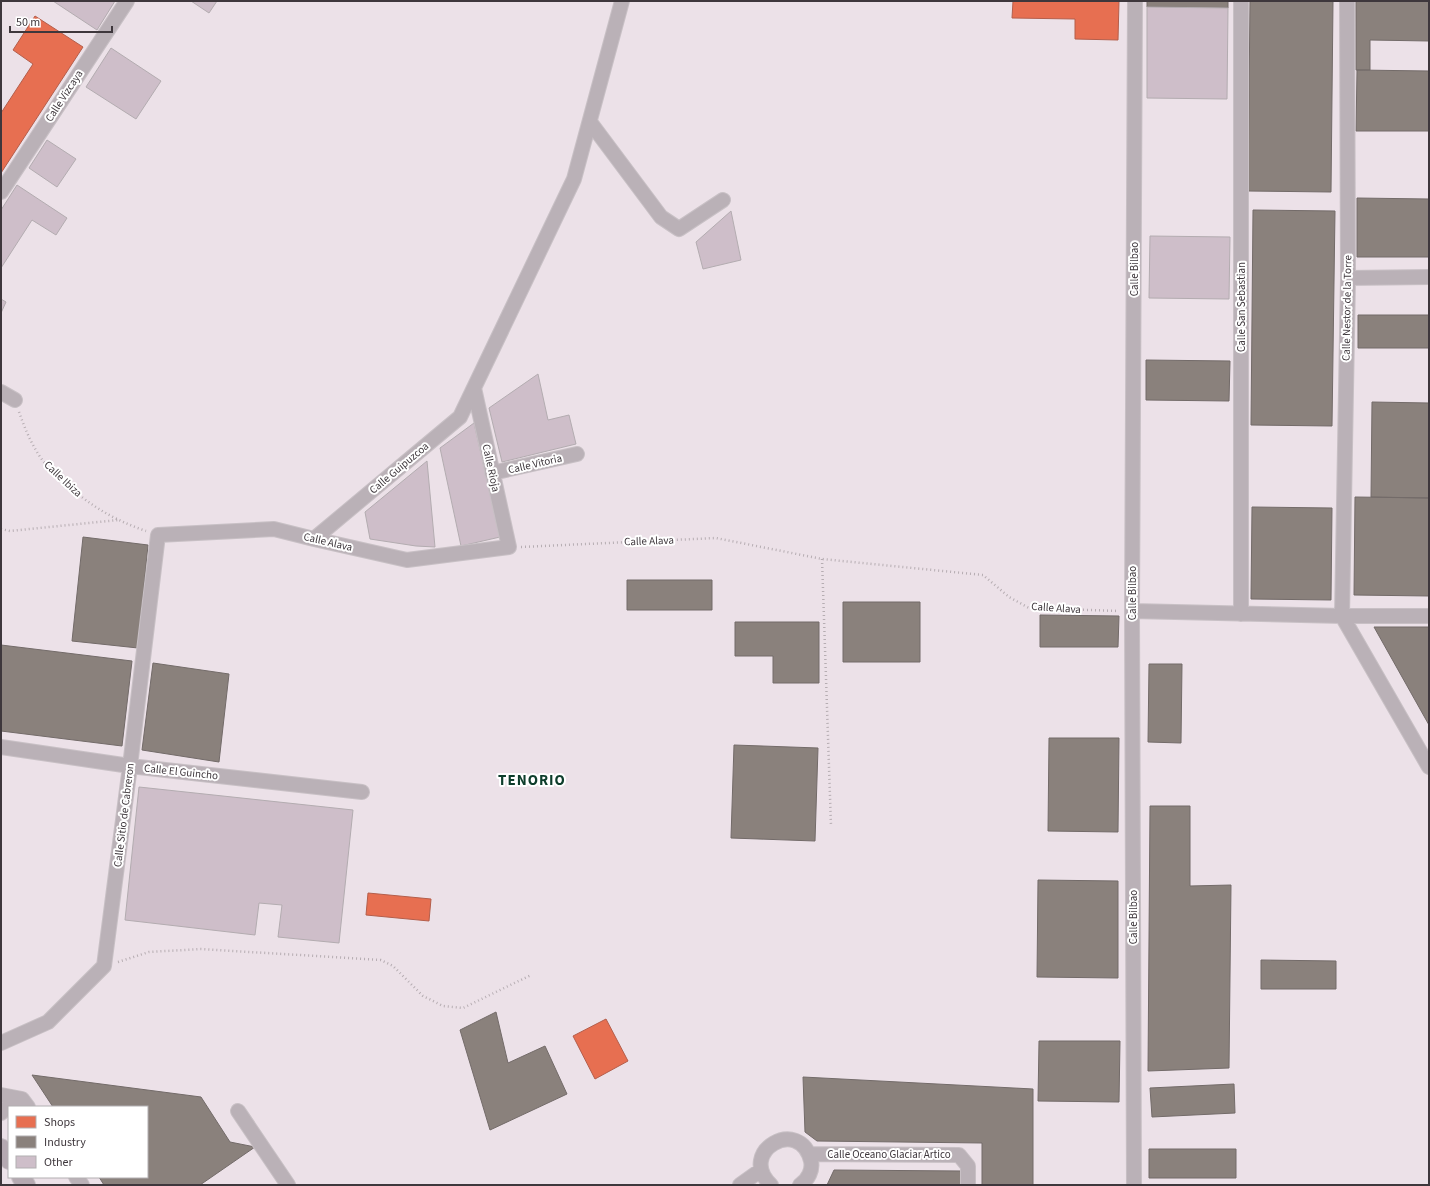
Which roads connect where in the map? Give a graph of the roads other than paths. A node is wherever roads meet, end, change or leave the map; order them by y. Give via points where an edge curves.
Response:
1 (127, 1) edge
2 (622, 1) edge
3 (1135, 1) edge
4 (1241, 1) edge
5 (1347, 1) edge
6 (590, 122) junction
7 (1, 192) edge
8 (723, 200) dead end
9 (1429, 277) edge
10 (1348, 278) junction
11 (474, 388) junction
12 (1, 392) edge
13 (14, 400) road end
14 (577, 454) dead end
15 (492, 474) junction
16 (158, 535) joint
17 (314, 540) junction
18 (509, 547) joint
19 (1132, 611) junction
20 (1241, 614) junction
21 (1342, 616) junction
22 (1429, 616) edge
23 (1, 747) edge
24 (130, 766) junction
25 (1429, 768) edge
26 (362, 792) dead end
27 (1, 1043) edge
28 (1, 1096) edge
29 (27, 1106) edge
30 (238, 1111) dead end
31 (1, 1148) edge
32 (809, 1154) junction
33 (8, 1158) edge
34 (761, 1170) junction
35 (288, 1185) edge
36 (740, 1185) edge
37 (771, 1185) edge
38 (800, 1185) edge
39 (968, 1185) edge
40 (1134, 1185) edge

1 - 7 street, Calle Vizcaya
2 - 6 street, Calle Guipuzcoa
3 - 19 street, Calle Bilbao
4 - 20 street, Calle San Sebastian
5 - 10 street, Calle Nestor de la Torre
6 - 8 street via 661,217 680,229
6 - 11 street, Calle Guipuzcoa via 574,179
9 - 10 street
10 - 21 street, Calle Nestor de la Torre
11 - 15 street, Calle Rioja
11 - 17 street, Calle Guipuzcoa via 460,417
12 - 13 street
14 - 15 street, Calle Vitoria
15 - 18 street, Calle Rioja
16 - 17 street, Calle Alava via 274,529
16 - 24 street, Calle Sitio de Cabreron
17 - 18 street, Calle Alava via 407,560
19 - 20 street
19 - 40 street, Calle Bilbao
20 - 21 street
21 - 22 street
21 - 25 street
23 - 24 street, Calle El Guincho
24 - 26 street, Calle El Guincho
24 - 27 street, Calle Sitio de Cabreron via 104,966 48,1022
28 - 29 street via 22,1099
30 - 35 street
31 - 33 main road
32 - 34 street via 796,1141 778,1140 764,1152
32 - 38 street via 812,1164 810,1174
32 - 39 street, Calle Oceano Glaciar Artico via 959,1155 968,1166
34 - 36 street
34 - 37 street

